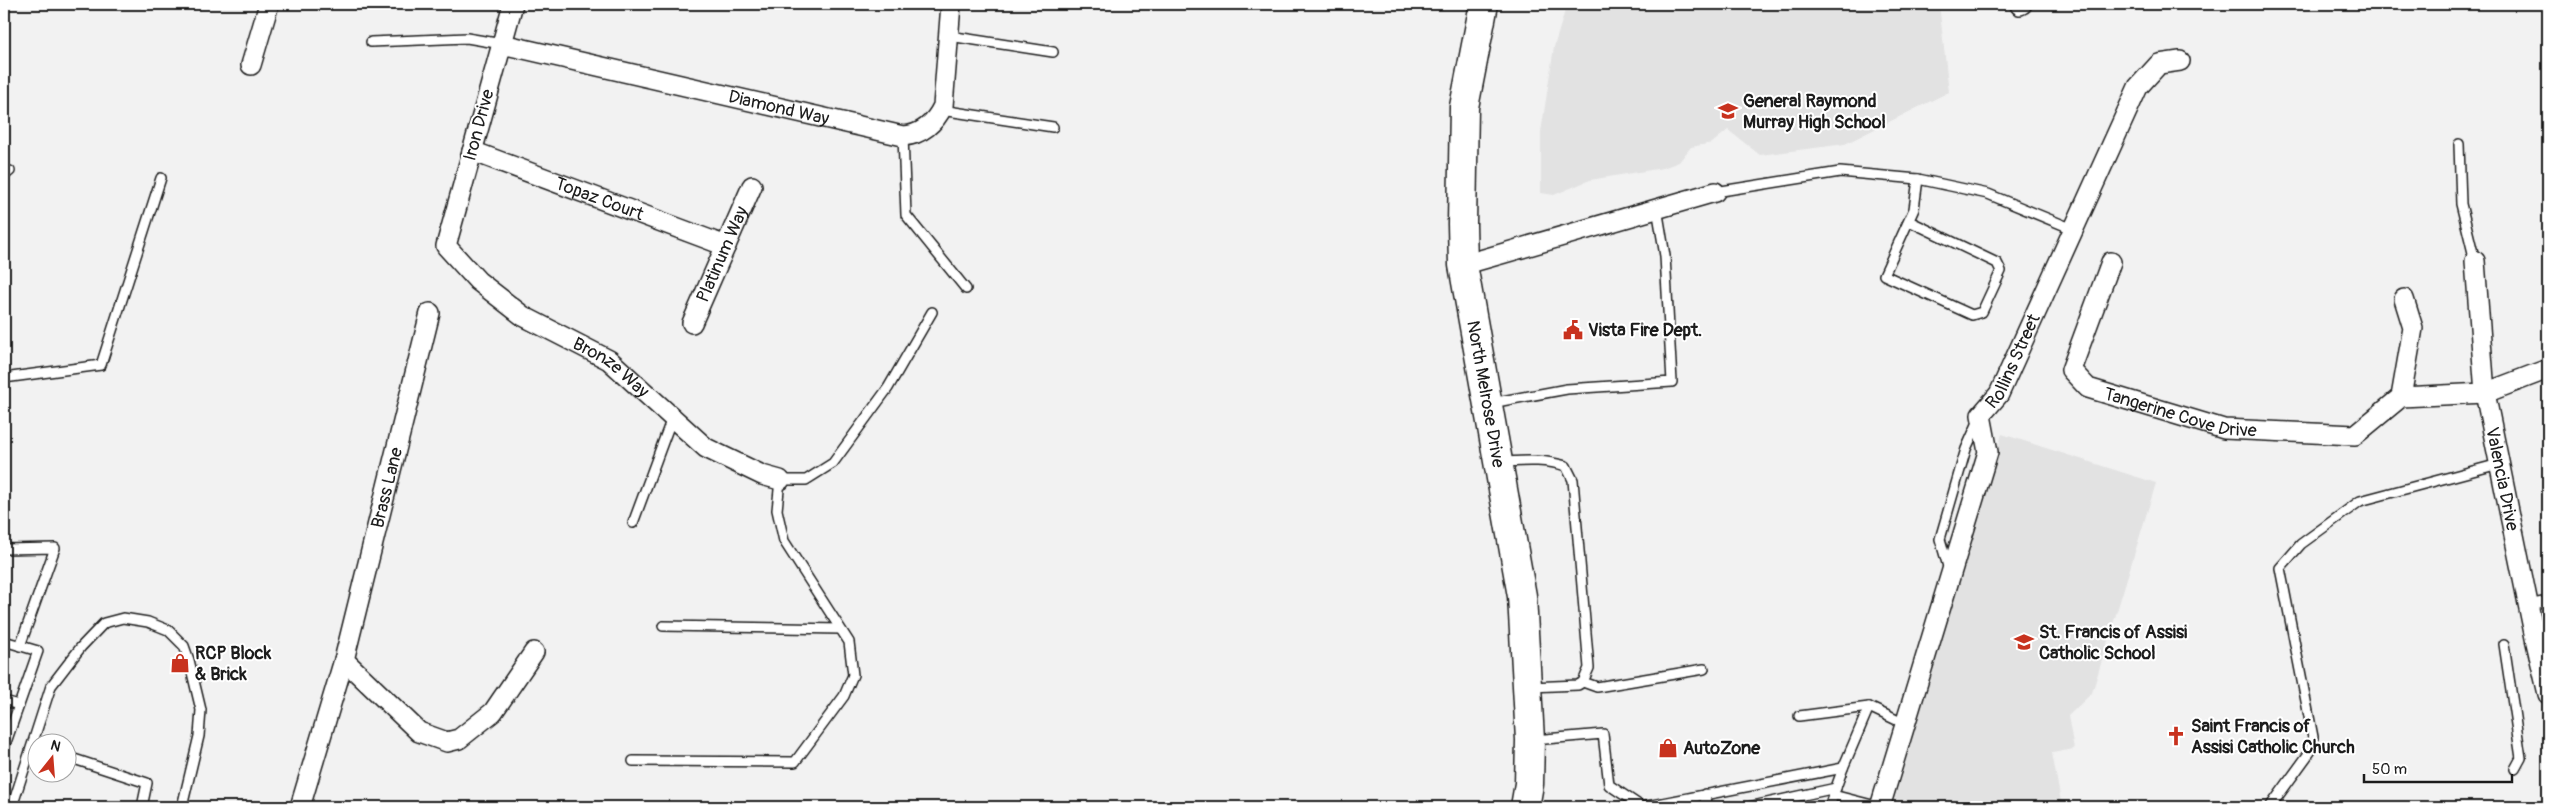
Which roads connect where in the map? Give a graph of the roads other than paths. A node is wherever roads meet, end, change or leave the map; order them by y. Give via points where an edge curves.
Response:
1 (269, 4) edge
2 (513, 4) edge
3 (951, 4) edge
4 (1484, 4) edge
5 (949, 36) junction
6 (371, 42) dead end
7 (502, 44) junction
8 (1053, 52) dead end
9 (2180, 62) dead end
10 (252, 65) dead end
11 (941, 110) junction
12 (1054, 127) dead end
13 (903, 136) junction
14 (2459, 144) dead end
15 (472, 151) junction
16 (161, 178) dead end
17 (1918, 179) junction
18 (752, 186) dead end
19 (1715, 192) joint
20 (1657, 208) junction
21 (1909, 221) junction
22 (2073, 230) junction
23 (446, 246) joint
24 (726, 246) junction
25 (2475, 261) joint
26 (2111, 262) dead end
27 (1464, 265) junction
28 (966, 288) dead end
29 (2404, 299) dead end
30 (932, 312) dead end
31 (430, 314) dead end
32 (692, 323) dead end
33 (2548, 369) edge
34 (4, 378) edge
35 (2485, 393) junction
36 (2401, 397) junction
37 (1488, 404) junction
38 (672, 418) junction
39 (1498, 462) junction
40 (2500, 464) junction
41 (780, 480) junction
42 (633, 523) dead end
43 (4, 549) edge
44 (2548, 601) edge
45 (2528, 605) junction
46 (663, 626) dead end
47 (840, 629) junction
48 (4, 641) edge
49 (2504, 644) dead end
50 (20, 646) junction
51 (534, 652) dead end
52 (344, 660) junction
53 (1704, 669) dead end
54 (1583, 682) junction
55 (1527, 687) junction
56 (2548, 694) edge
57 (4, 701) edge
58 (19, 705) junction
59 (1869, 707) junction
60 (1799, 716) dead end
61 (1905, 724) junction
62 (38, 734) edge
63 (1530, 740) junction
64 (4, 748) edge
65 (78, 760) edge
66 (632, 761) dead end
67 (28, 765) edge
68 (1843, 768) junction
69 (2515, 769) dead end
70 (1834, 792) junction
71 (1705, 794) junction
72 (1529, 799) edge
73 (12, 807) edge
74 (142, 807) edge
75 (182, 807) edge
76 (300, 807) edge
77 (1642, 807) edge
78 (1706, 807) edge
79 (1748, 807) edge
80 (1830, 807) edge
81 (1880, 807) edge
82 (2270, 807) edge

1 - 10 street
2 - 7 street, Iron Drive
3 - 5 street
4 - 27 main road, North Melrose Drive via 1464,107
5 - 8 lane
5 - 11 street
6 - 7 lane via 467,38
7 - 13 street, Diamond Way
7 - 15 street, Iron Drive
9 - 22 street, Rollins Street via 2159,64 2138,87
11 - 12 lane
11 - 13 street via 937,118 916,135
13 - 28 lane via 906,214
14 - 25 lane via 2461,204
15 - 23 street, Iron Drive
15 - 24 street, Topaz Court
16 - 34 lane via 101,365
17 - 19 lane via 1840,172
17 - 21 lane via 1916,201
17 - 22 lane via 1988,194
18 - 24 street, Platinum Way
19 - 20 street
20 - 27 street
20 - 37 lane via 1665,256 1672,382 1567,389
21 - 21 lane via 1884,275 1972,316 1982,312 2001,271 1997,263
22 - 61 street, Rollins Street via 1999,394 1981,416 1988,452
23 - 38 street, Bronze Way via 478,281 523,316 609,360
24 - 32 street, Platinum Way
25 - 35 street, Valencia Drive
26 - 36 street, Tangerine Cove Drive via 2071,370 2088,388 2224,429 2355,435
27 - 37 main road, North Melrose Drive
29 - 36 street via 2412,328
30 - 41 lane via 888,388 834,463 806,480
31 - 52 street, Brass Lane
33 - 35 street
35 - 36 street
35 - 40 street, Valencia Drive
37 - 39 main road, North Melrose Drive
38 - 41 street, Bronze Way via 706,448 762,475
38 - 42 lane
39 - 54 lane via 1543,460 1566,466 1570,472 1589,668
39 - 55 main road, North Melrose Drive via 1522,596
40 - 45 street, Valencia Drive
40 - 82 lane via 2360,501 2301,544 2280,568 2314,737 2310,752
41 - 47 lane via 777,510 784,541
43 - 50 lane via 55,548
44 - 45 lane
45 - 56 street, Valencia Drive
46 - 47 lane
47 - 66 lane via 849,642 853,674 844,696 795,762
48 - 50 lane
49 - 69 lane via 2521,758
50 - 58 lane via 38,651
51 - 52 street via 493,712 458,739 447,742 419,732
52 - 76 street, Brass Lane
53 - 54 lane via 1596,687
54 - 55 lane via 1578,685
55 - 63 main road, North Melrose Drive
57 - 58 lane
58 - 64 lane
59 - 60 lane
59 - 61 lane
59 - 68 lane
61 - 81 street, Rollins Street
62 - 75 lane via 51,686 80,646 104,623 123,618 148,622 168,630 184,646 201,710 199,736
63 - 72 main road, North Melrose Drive
63 - 77 lane via 1603,734 1609,785
65 - 74 lane via 148,783
67 - 73 lane
68 - 70 lane
68 - 71 lane
70 - 79 lane
70 - 80 lane
70 - 81 lane
71 - 77 lane
71 - 78 lane

